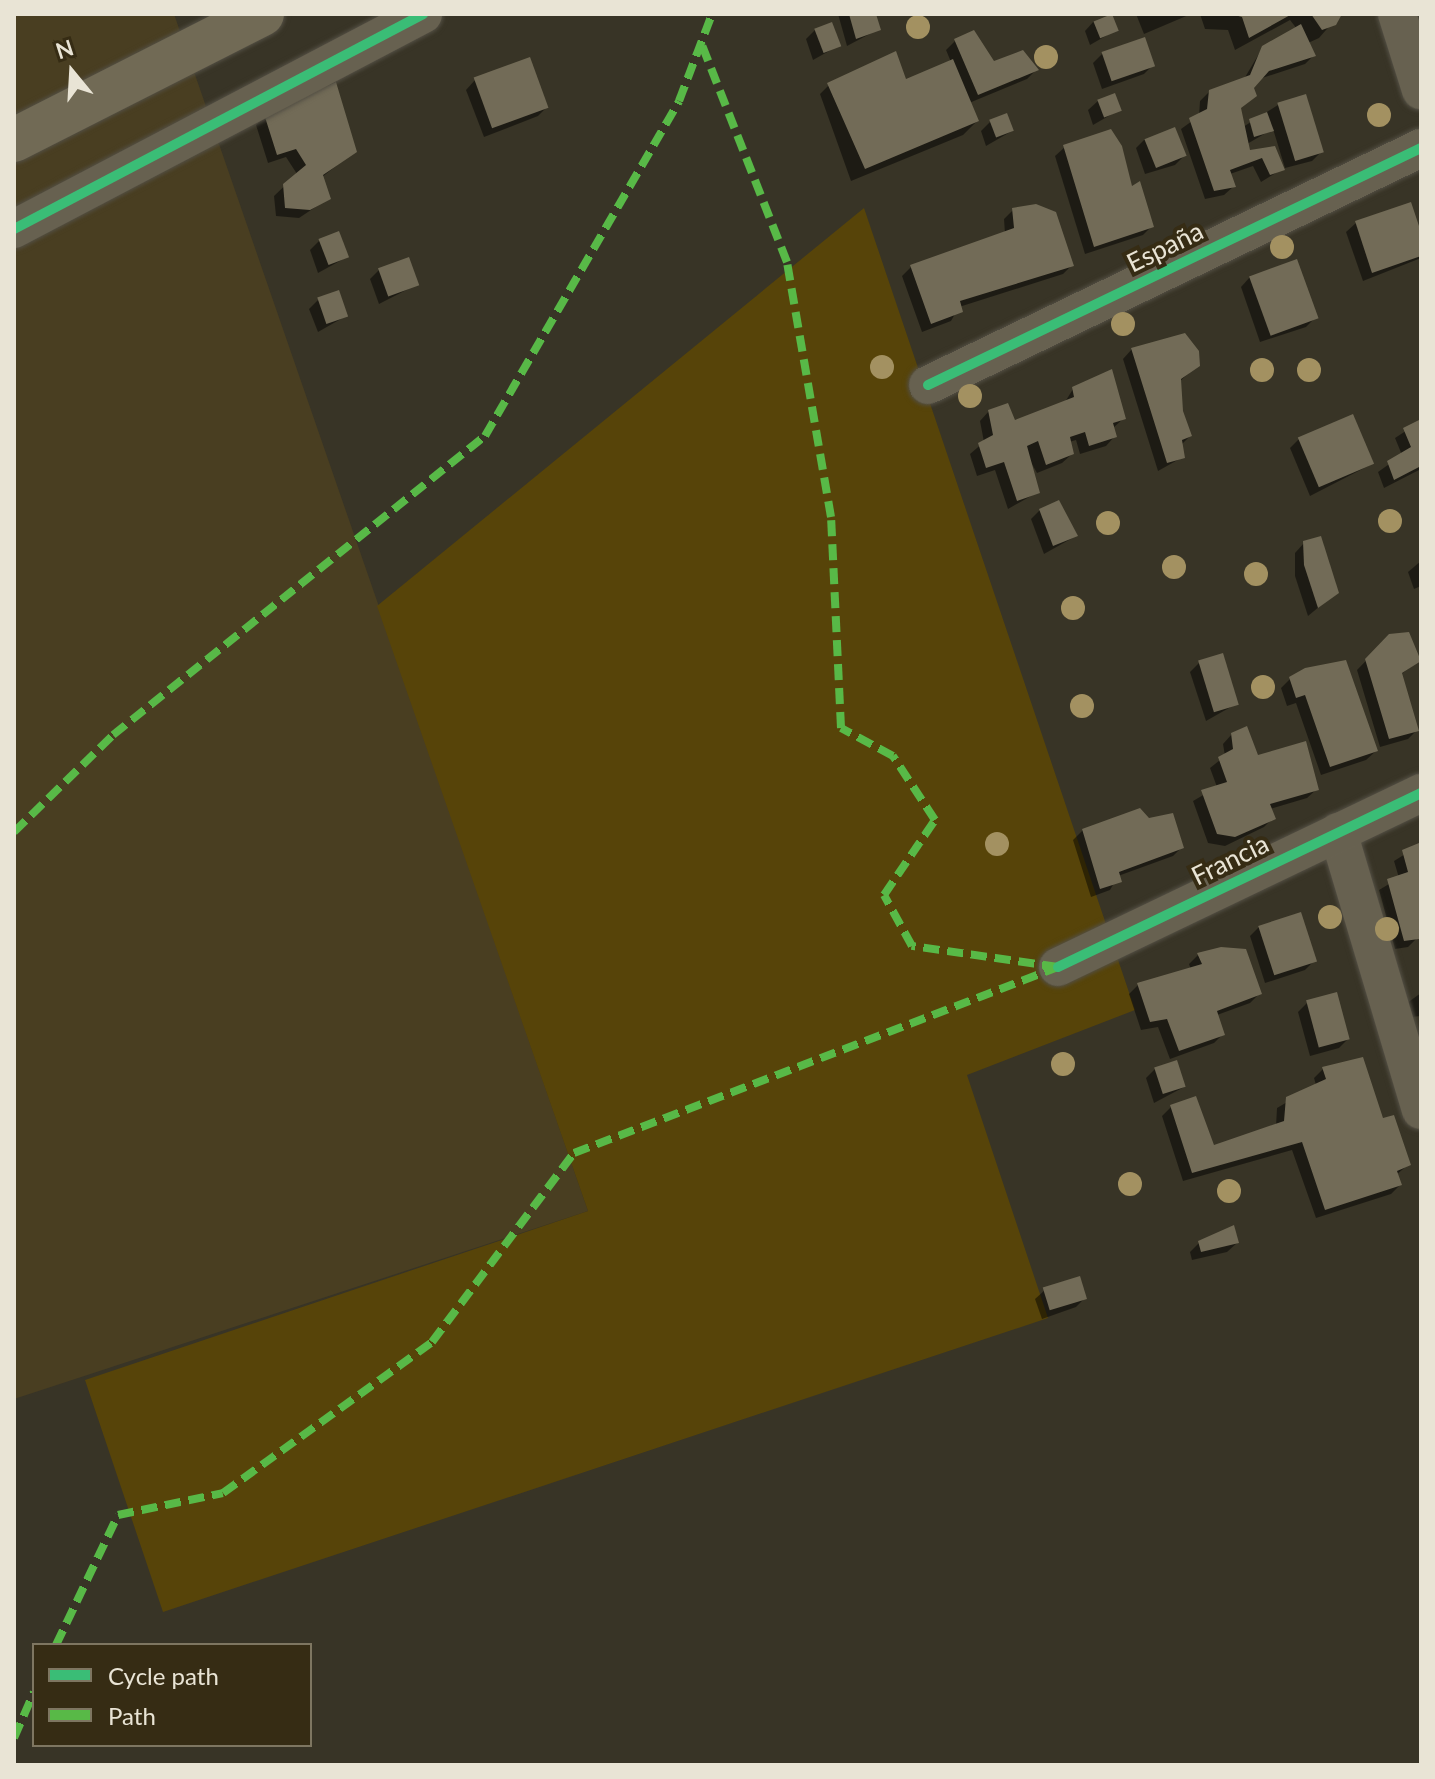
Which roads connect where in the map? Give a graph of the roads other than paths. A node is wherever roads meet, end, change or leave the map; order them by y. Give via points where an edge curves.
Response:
1 (262, 14) edge
2 (423, 14) edge
3 (1397, 14) edge
4 (1421, 90) edge
5 (14, 140) edge
6 (1421, 148) edge
7 (14, 229) edge
8 (928, 385) dead end
9 (1421, 793) edge
10 (1338, 832) junction
11 (1058, 967) dead end
12 (1421, 1110) edge

1 - 5 main road
2 - 7 street
3 - 4 street
6 - 8 street, España
9 - 10 street, Francia
10 - 11 street, Francia
10 - 12 street

